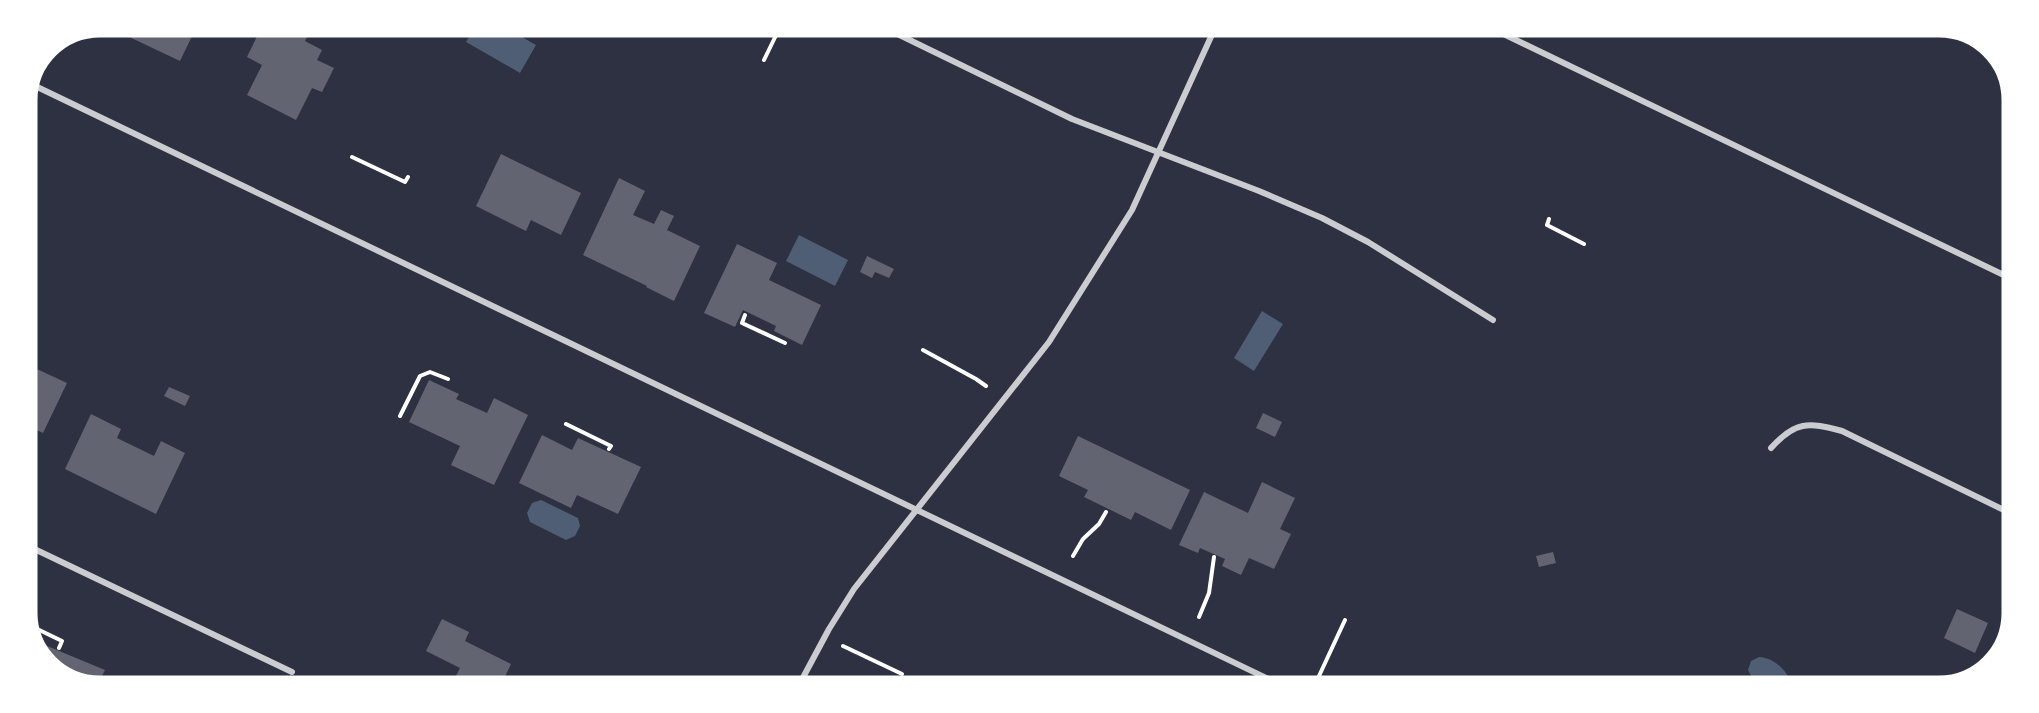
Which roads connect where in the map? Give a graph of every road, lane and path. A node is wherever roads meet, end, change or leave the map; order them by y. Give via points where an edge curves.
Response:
1 (776, 36) edge
2 (901, 36) edge
3 (1211, 36) edge
4 (1508, 36) edge
5 (764, 60) dead end
6 (37, 87) edge
7 (1159, 153) junction
8 (352, 157) dead end
9 (408, 177) dead end
10 (1550, 219) dead end
11 (1584, 244) dead end
12 (2003, 275) edge
13 (745, 315) dead end
14 (1493, 320) dead end
15 (785, 343) dead end
16 (923, 350) dead end
17 (448, 379) dead end
18 (986, 386) dead end
19 (400, 416) dead end
20 (566, 424) dead end
21 (1771, 448) dead end
22 (609, 450) dead end
23 (915, 510) junction
24 (2003, 510) edge
25 (1106, 512) dead end
26 (36, 550) edge
27 (1073, 556) dead end
28 (1214, 557) dead end
29 (1199, 617) dead end
30 (1345, 620) dead end
31 (38, 629) edge
32 (843, 646) dead end
33 (59, 648) dead end
34 (292, 672) dead end
35 (902, 674) dead end
36 (1319, 676) dead end
37 (804, 677) edge
38 (1264, 677) edge

1 - 5 path
2 - 7 street via 1072,119
3 - 7 street
4 - 12 street
6 - 23 street
7 - 14 street via 1322,218 1377,247
7 - 23 street via 1132,210 1049,342
8 - 9 path via 405,182
10 - 11 path via 1547,225
13 - 15 path via 742,322
16 - 18 path
17 - 19 path via 430,372 420,376
20 - 22 path via 611,446
21 - 24 street via 1785,433 1802,426 1832,428
23 - 37 street via 854,589
23 - 38 street
25 - 27 path
26 - 34 street
28 - 29 path via 1209,593
30 - 36 path
31 - 33 path via 62,641
32 - 35 path

